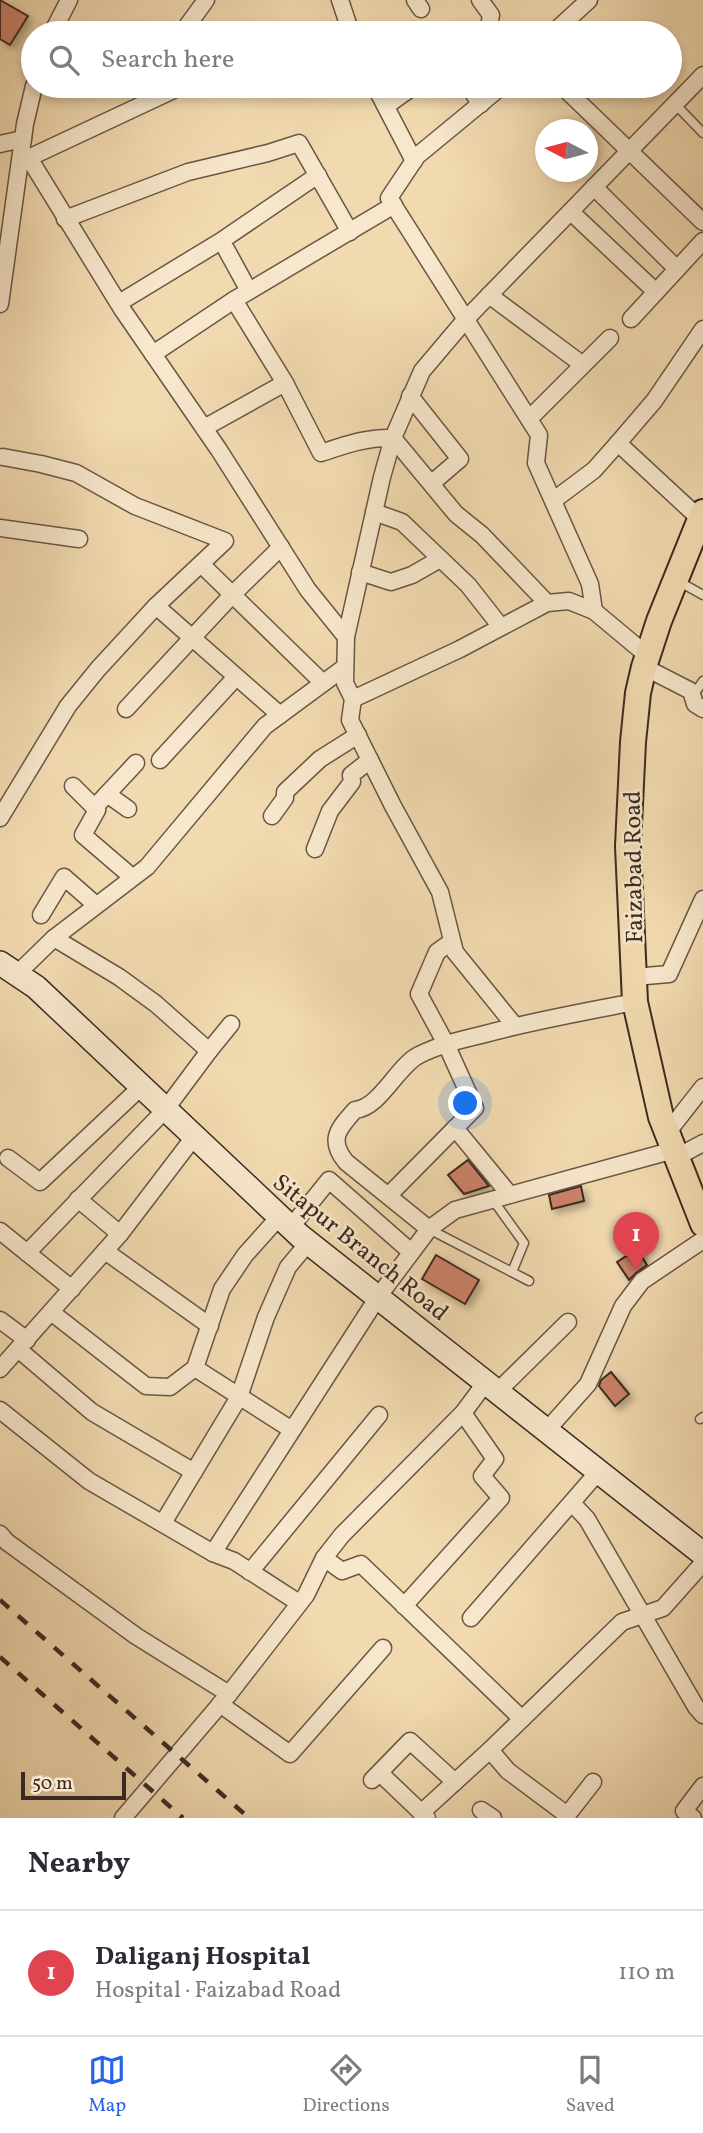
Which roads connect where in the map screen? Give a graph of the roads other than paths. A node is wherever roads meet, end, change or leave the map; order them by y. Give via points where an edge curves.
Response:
1 (69, 0) edge
2 (206, 0) edge
3 (340, 0) edge
4 (480, 0) edge
5 (589, 0) edge
6 (58, 21) edge
7 (190, 21) edge
8 (347, 21) edge
9 (490, 21) edge
10 (566, 21) edge
11 (703, 75) edge
12 (682, 97) edge
13 (32, 98) edge
14 (156, 98) edge
15 (382, 98) edge
16 (397, 98) edge
17 (477, 98) edge
18 (488, 98) edge
19 (574, 98) edge
20 (681, 98) edge
21 (481, 104) junction
22 (675, 104) junction
23 (386, 106) junction
24 (703, 133) edge
25 (23, 139) junction
26 (0, 144) edge
27 (629, 152) junction
28 (24, 160) junction
29 (414, 161) junction
30 (318, 176) junction
31 (594, 187) junction
32 (394, 205) junction
33 (571, 212) junction
34 (65, 219) junction
35 (703, 222) edge
36 (350, 232) junction
37 (703, 240) edge
38 (226, 249) dead end
39 (677, 269) junction
40 (249, 291) junction
41 (656, 292) junction
42 (489, 295) junction
43 (234, 300) junction
44 (118, 303) junction
45 (0, 304) edge
46 (466, 319) junction
47 (631, 319) dead end
48 (703, 329) edge
49 (610, 338) dead end
50 (153, 354) junction
51 (583, 365) junction
52 (285, 383) junction
53 (410, 396) junction
54 (529, 419) junction
55 (204, 428) junction
56 (393, 438) junction
57 (618, 443) junction
58 (3, 457) dead end
59 (432, 482) junction
60 (554, 500) junction
61 (374, 512) junction
62 (702, 515) edge
63 (0, 528) edge
64 (79, 539) dead end
65 (281, 547) junction
66 (440, 559) junction
67 (201, 564) junction
68 (360, 572) junction
69 (675, 580) junction
70 (232, 595) junction
71 (703, 595) edge
72 (547, 603) junction
73 (156, 606) junction
74 (594, 611) junction
75 (501, 626) junction
76 (346, 637) junction
77 (192, 638) junction
78 (646, 661) junction
79 (345, 667) junction
80 (236, 677) junction
81 (703, 681) edge
82 (323, 683) junction
83 (353, 699) junction
84 (698, 703) edge
85 (126, 709) dead end
86 (280, 715) junction
87 (358, 735) junction
88 (160, 760) dead end
89 (370, 760) junction
90 (136, 762) dead end
91 (73, 786) dead end
92 (107, 794) junction
93 (95, 807) junction
94 (128, 809) dead end
95 (272, 816) dead end
96 (0, 818) edge
97 (315, 849) dead end
98 (132, 877) junction
99 (703, 899) edge
100 (96, 905) junction
101 (41, 915) dead end
102 (54, 938) junction
103 (451, 942) junction
104 (8, 969) edge
105 (634, 977) junction
106 (635, 1002) junction
107 (231, 1024) dead end
108 (515, 1026) junction
109 (446, 1044) junction
110 (209, 1051) junction
111 (141, 1087) junction
112 (703, 1087) edge
113 (165, 1110) junction
114 (455, 1128) junction
115 (194, 1137) junction
116 (703, 1143) edge
117 (672, 1147) junction
118 (8, 1158) dead end
119 (389, 1195) junction
120 (510, 1195) junction
121 (78, 1199) junction
122 (493, 1200) junction
123 (703, 1224) edge
124 (293, 1229) junction
125 (429, 1229) junction
126 (0, 1231) edge
127 (120, 1234) junction
128 (703, 1240) edge
129 (105, 1251) junction
130 (411, 1252) junction
131 (27, 1253) junction
132 (512, 1272) junction
133 (529, 1281) dead end
134 (72, 1289) junction
135 (378, 1297) junction
136 (51, 1312) junction
137 (0, 1320) edge
138 (568, 1322) dead end
139 (210, 1325) junction
140 (22, 1345) junction
141 (195, 1368) junction
142 (0, 1369) edge
143 (492, 1387) junction
144 (239, 1396) junction
145 (0, 1410) edge
146 (463, 1413) junction
147 (379, 1415) dead end
148 (292, 1430) junction
149 (547, 1430) junction
150 (599, 1471) junction
151 (194, 1472) junction
152 (572, 1503) junction
153 (163, 1523) junction
154 (0, 1535) edge
155 (213, 1553) junction
156 (703, 1554) edge
157 (324, 1558) junction
158 (703, 1563) edge
159 (250, 1572) junction
160 (299, 1603) junction
161 (404, 1606) junction
162 (643, 1616) junction
163 (471, 1618) dead end
164 (383, 1648) dead end
165 (225, 1699) junction
166 (703, 1715) edge
167 (522, 1719) junction
168 (490, 1750) junction
169 (454, 1782) junction
170 (593, 1782) dead end
171 (703, 1786) edge
172 (424, 1815) edge
173 (566, 1816) edge
174 (123, 1818) edge
175 (692, 1818) edge

1 - 6 street
2 - 7 street
3 - 8 street
4 - 9 street
5 - 10 street
11 - 12 street
13 - 25 street
14 - 28 street
15 - 23 street
16 - 23 street
17 - 21 street
18 - 21 street
19 - 27 street
20 - 22 street
21 - 29 street
22 - 24 lane
22 - 27 street
23 - 29 street
25 - 26 street
25 - 28 street
27 - 31 street
27 - 35 street
28 - 34 street
28 - 45 street
29 - 32 street via 389,198
30 - 34 street via 299,143 188,172
30 - 36 street
30 - 44 street
31 - 33 street
31 - 39 street
32 - 36 street
32 - 46 street
33 - 41 street
33 - 42 street
34 - 44 street
36 - 40 street
37 - 39 street
38 - 40 street
39 - 41 street
40 - 43 street
41 - 47 street
42 - 46 street
42 - 51 street
43 - 50 street
43 - 52 street
44 - 50 street
46 - 53 street via 422,371
46 - 54 street
48 - 57 street via 654,401
49 - 51 street
50 - 55 street
51 - 54 street
52 - 55 street
52 - 56 street via 321,453 359,440
53 - 56 street
53 - 59 street via 460,459
54 - 60 street via 540,435 536,463
55 - 65 street
56 - 59 street
56 - 61 street
57 - 60 street via 594,470
57 - 62 street
58 - 67 street via 76,473 135,506 225,541
59 - 72 street via 456,514
60 - 74 street via 590,583
61 - 66 street via 402,522
61 - 68 street
62 - 69 main road, Faizabad Road
63 - 64 street
65 - 70 street
65 - 76 street
66 - 68 street via 391,582
66 - 75 street
67 - 70 street
67 - 73 street
68 - 76 street
69 - 71 lane
69 - 78 main road, Faizabad Road
70 - 77 street
70 - 82 street
72 - 74 street via 569,601
72 - 75 street
73 - 77 street
73 - 96 street via 68,706
74 - 78 street
75 - 83 street
76 - 79 street
77 - 80 street
77 - 85 street
78 - 84 street via 691,691
78 - 105 main road, Faizabad Road via 633,741 628,846
79 - 82 street
79 - 83 street via 345,683
80 - 86 street
80 - 88 street
81 - 84 lane
82 - 86 street
83 - 87 street via 350,720
86 - 98 street via 265,726 146,867
87 - 89 street
87 - 95 street via 320,760 285,792
89 - 97 street via 351,775 352,782 330,811
89 - 103 street via 440,892
90 - 92 street
91 - 93 street
92 - 93 street
92 - 94 street
93 - 98 street via 83,835
98 - 100 street
99 - 105 street via 669,974
100 - 101 street via 65,877
100 - 102 street
102 - 104 street
102 - 110 street via 156,1003
103 - 108 street
103 - 109 street via 437,952 419,994
104 - 111 street, Sitapur Branch Road via 36,987
105 - 106 main road, Faizabad Road
106 - 108 street
106 - 117 main road, Faizabad Road
107 - 110 street
108 - 109 street
109 - 114 street via 475,1108
109 - 119 street via 416,1056 376,1097 355,1110 336,1137 336,1150 346,1161
110 - 113 street
111 - 113 street, Sitapur Branch Road
111 - 118 street via 40,1182
112 - 117 street
113 - 115 street, Sitapur Branch Road
113 - 121 street
114 - 119 street
114 - 120 street
115 - 124 street, Sitapur Branch Road
115 - 127 street
116 - 117 street
117 - 120 street
117 - 123 main road, Faizabad Road via 694,1190
119 - 125 street
120 - 122 street
121 - 127 street
121 - 131 street
122 - 125 street via 456,1210
122 - 132 lane via 524,1243
124 - 130 street via 329,1180
124 - 135 street, Sitapur Branch Road
124 - 139 street via 245,1255 222,1289
124 - 144 street via 288,1267
125 - 130 street
125 - 132 lane
126 - 131 street
127 - 129 street
128 - 149 street via 642,1281 623,1306 588,1384
129 - 134 street
129 - 139 street
130 - 135 street
131 - 134 street
132 - 133 lane
134 - 136 street
135 - 143 street, Sitapur Branch Road
135 - 148 street
136 - 140 street
136 - 141 street via 146,1386 170,1387
137 - 140 street
138 - 143 street
139 - 141 street
140 - 142 street
140 - 151 street via 92,1412
141 - 144 street
143 - 146 street
143 - 149 street, Sitapur Branch Road
144 - 148 street
144 - 151 street
145 - 153 street via 89,1481
146 - 157 street
146 - 161 street via 495,1459 482,1476 501,1498
147 - 159 street
148 - 155 street
149 - 150 street, Sitapur Branch Road
150 - 152 street
150 - 156 street, Sitapur Branch Road
151 - 153 street
152 - 162 street via 587,1519
152 - 163 street
153 - 155 street
154 - 165 street
155 - 159 street
157 - 160 street
157 - 161 street via 342,1571 361,1564
158 - 162 street via 663,1608
159 - 160 street
160 - 165 street
161 - 167 street
162 - 166 street
162 - 167 street via 622,1622
164 - 165 street via 290,1754
165 - 174 street
167 - 168 street
168 - 169 street
168 - 173 street via 508,1771
169 - 172 street
169 - 172 street via 410,1741 378,1778
170 - 173 street
171 - 175 street via 684,1811

